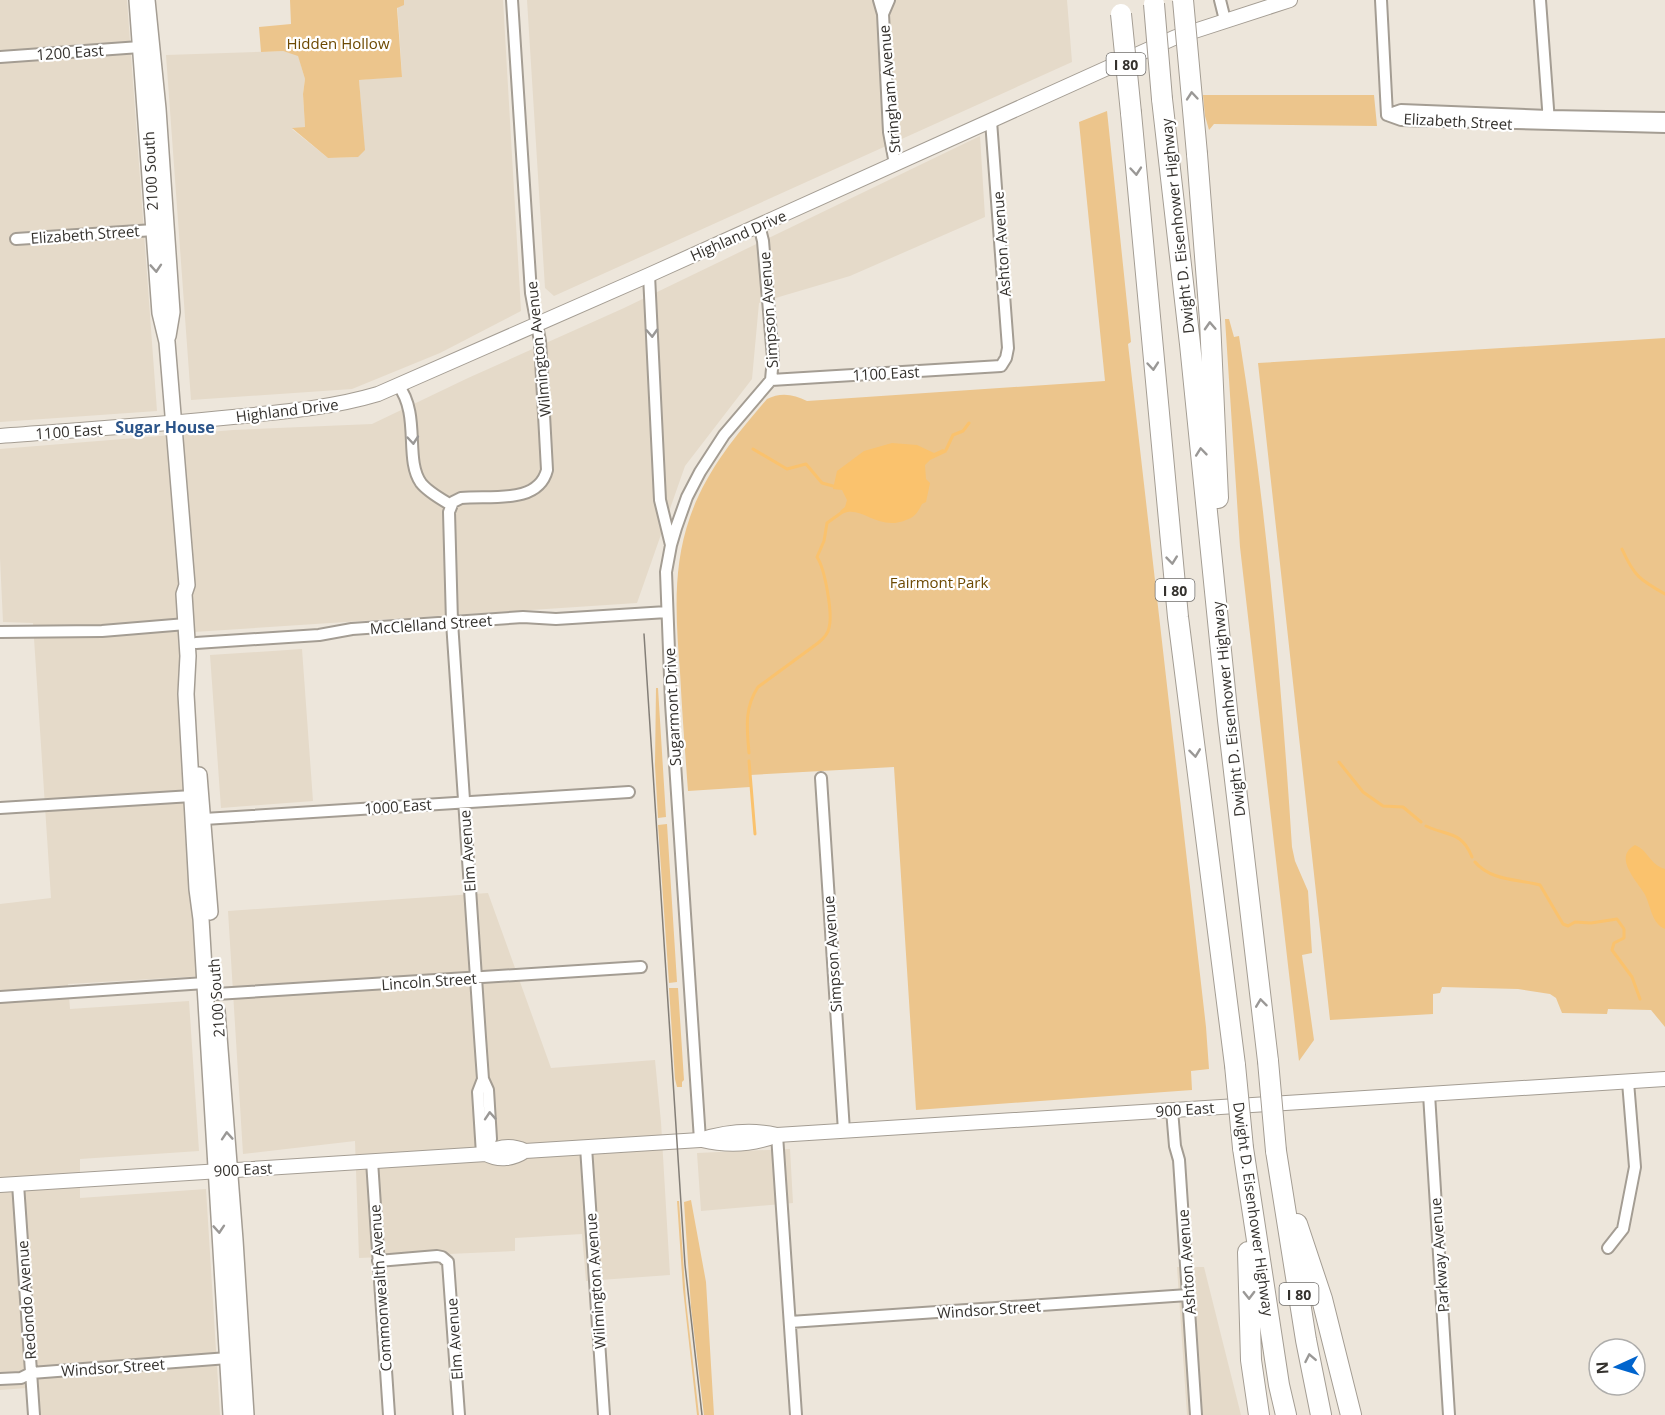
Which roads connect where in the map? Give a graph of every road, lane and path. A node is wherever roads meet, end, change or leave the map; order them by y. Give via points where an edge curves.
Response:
1 (137, 0) edge
2 (147, 0) edge
3 (512, 0) edge
4 (879, 0) edge
5 (889, 0) edge
6 (1183, 0) edge
7 (1220, 0) edge
8 (1290, 0) edge
9 (1381, 0) edge
10 (1540, 0) edge
11 (1154, 2) edge
12 (1120, 7) edge
13 (883, 14) junction
14 (1225, 20) junction
15 (140, 47) junction
16 (0, 57) edge
17 (146, 110) junction
18 (1665, 118) edge
19 (991, 121) junction
20 (1549, 121) junction
21 (1665, 128) edge
22 (161, 158) junction
23 (895, 164) junction
24 (759, 225) junction
25 (154, 230) junction
26 (16, 239) dead end
27 (649, 274) junction
28 (536, 324) junction
29 (167, 342) junction
30 (1001, 366) joint
31 (771, 380) junction
32 (398, 385) junction
33 (173, 424) junction
34 (0, 436) edge
35 (451, 505) junction
36 (671, 545) junction
37 (187, 585) junction
38 (667, 612) junction
39 (186, 617) junction
40 (452, 622) junction
41 (0, 632) edge
42 (196, 643) junction
43 (1228, 720) junction
44 (820, 778) dead end
45 (629, 792) dead end
46 (192, 796) junction
47 (464, 802) junction
48 (0, 808) edge
49 (204, 819) junction
50 (206, 854) junction
51 (641, 967) dead end
52 (476, 978) junction
53 (211, 989) junction
54 (0, 997) edge
55 (1665, 1079) edge
56 (1628, 1082) junction
57 (1429, 1094) junction
58 (1172, 1110) junction
59 (844, 1131) junction
60 (777, 1135) junction
61 (700, 1140) junction
62 (586, 1147) junction
63 (484, 1154) junction
64 (372, 1161) junction
65 (222, 1170) junction
66 (1280, 1173) junction
67 (1247, 1174) junction
68 (18, 1184) junction
69 (0, 1185) edge
70 (1608, 1248) dead end
71 (378, 1260) junction
72 (1188, 1295) junction
73 (790, 1322) junction
74 (235, 1358) junction
75 (31, 1373) junction
76 (0, 1380) edge
77 (34, 1415) edge
78 (231, 1415) edge
79 (238, 1415) edge
80 (246, 1415) edge
81 (388, 1415) edge
82 (459, 1415) edge
83 (604, 1415) edge
84 (796, 1415) edge
85 (1196, 1415) edge
86 (1259, 1415) edge
87 (1286, 1415) edge
88 (1321, 1415) edge
89 (1351, 1415) edge
90 (1449, 1415) edge

1 - 15 main road, 2100 South
2 - 22 main road, 2100 South
3 - 28 street, Wilmington Avenue
4 - 13 street, Stringham Avenue
5 - 13 street, Stringham Avenue
43 -> 6 highway, bridge via 1210,321
7 - 14 street
8 - 14 street, Highland Drive
9 - 20 street, Elizabeth Street via 1387,115 1401,120
10 - 20 street
43 -> 11 highway, Dwight D. Eisenhower Highway / I 80, bridge
12 -> 67 highway, Dwight D. Eisenhower Highway / I 80, bridge via 1178,617
13 - 23 street, Stringham Avenue via 889,132
14 - 19 street, Highland Drive via 1176,37
15 - 16 street, 1200 East
15 - 17 main road, 2100 South
17 - 22 main road via 152,118 155,153
17 - 25 main road, 2100 South
18 - 20 street, Elizabeth Street
19 - 23 street, Highland Drive
19 - 30 street, Ashton Avenue via 1008,348
20 - 21 street, Elizabeth Street
22 - 29 main road, 2100 South via 172,312
23 - 24 street, Highland Drive
24 - 27 street, Highland Drive
24 - 31 street, Simpson Avenue via 773,358
25 - 26 street, Elizabeth Street
25 -> 29 main road, 2100 South via 160,313
27 - 28 street, Highland Drive
27 -> 36 street, Sugarmont Drive via 660,500
28 - 32 street, Highland Drive
28 - 35 street, Wilmington Avenue via 546,430 545,476 529,493 461,498
29 - 33 main road, 2100 South
30 - 31 street, 1100 East
31 - 36 street, Simpson Avenue via 708,459 687,497
32 - 33 street, Highland Drive via 333,405
32 -> 35 street via 408,401 419,479
33 - 34 street, 1100 East
33 - 37 main road, 2100 South
35 - 40 street
36 - 38 street, Sugarmont Drive via 666,572
37 - 39 main road, 2100 South
37 - 42 main road, 2100 South via 194,593
38 - 40 street, McClelland Street
38 - 61 street, Sugarmont Drive
39 - 41 street via 102,631
39 - 42 main road
39 - 46 main road, 2100 South
40 - 42 street, McClelland Street
40 - 47 street, Elm Avenue
42 - 49 main road, 2100 South via 190,694
66 -> 43 highway, Dwight D. Eisenhower Highway / I 80, bridge
44 - 59 street, Simpson Avenue
45 - 47 street, 1000 East
46 - 48 street
46 - 50 main road via 198,800
46 - 53 main road, 2100 South via 204,967
47 - 49 street, 1000 East
47 - 52 street, Elm Avenue
49 - 50 main road, 2100 South
50 - 53 main road, 2100 South
51 - 52 street, Lincoln Street
52 - 53 street, Lincoln Street
52 - 63 street, Elm Avenue via 483,1079 478,1092
53 - 54 street, Lincoln Street
53 - 65 main road, 2100 South
55 - 56 street, 900 East
56 - 57 street, 900 East
56 - 70 street via 1635,1167 1623,1229
57 - 58 street, 900 East
57 - 90 street, Parkway Avenue
58 - 59 street, 900 East
58 - 72 street, Ashton Avenue
59 - 60 street, 900 East
60 - 61 street, 900 East via 762,1142 720,1144
60 - 73 street
61 - 62 street, 900 East
62 - 63 street, 900 East via 525,1151 516,1147 496,1148
62 - 83 street, Wilmington Avenue
63 - 64 street, 900 East
64 - 65 street, 900 East
64 - 71 street, Commonwealth Avenue
65 - 68 street, 900 East
65 - 74 main road, 2100 South
65 -> 74 main road, 2100 South via 222,1269 230,1282
88 -> 66 highway, Dwight D. Eisenhower Highway / I 80
66 - 89 highway via 1322,1299
67 -> 86 highway via 1251,1360
67 - 87 highway, Dwight D. Eisenhower Highway / I 80
68 - 69 street, 900 East
68 - 75 street, Redondo Avenue
71 - 81 street, Commonwealth Avenue
71 - 82 street, Elm Avenue via 437,1256 448,1262
72 - 73 street, Windsor Street
72 - 85 street, Ashton Avenue
73 - 84 street
74 - 75 street, Windsor Street
74 - 78 main road, 2100 South
74 - 79 main road
74 - 80 main road, 2100 South
75 - 76 street, Windsor Street
75 - 77 street, Redondo Avenue

